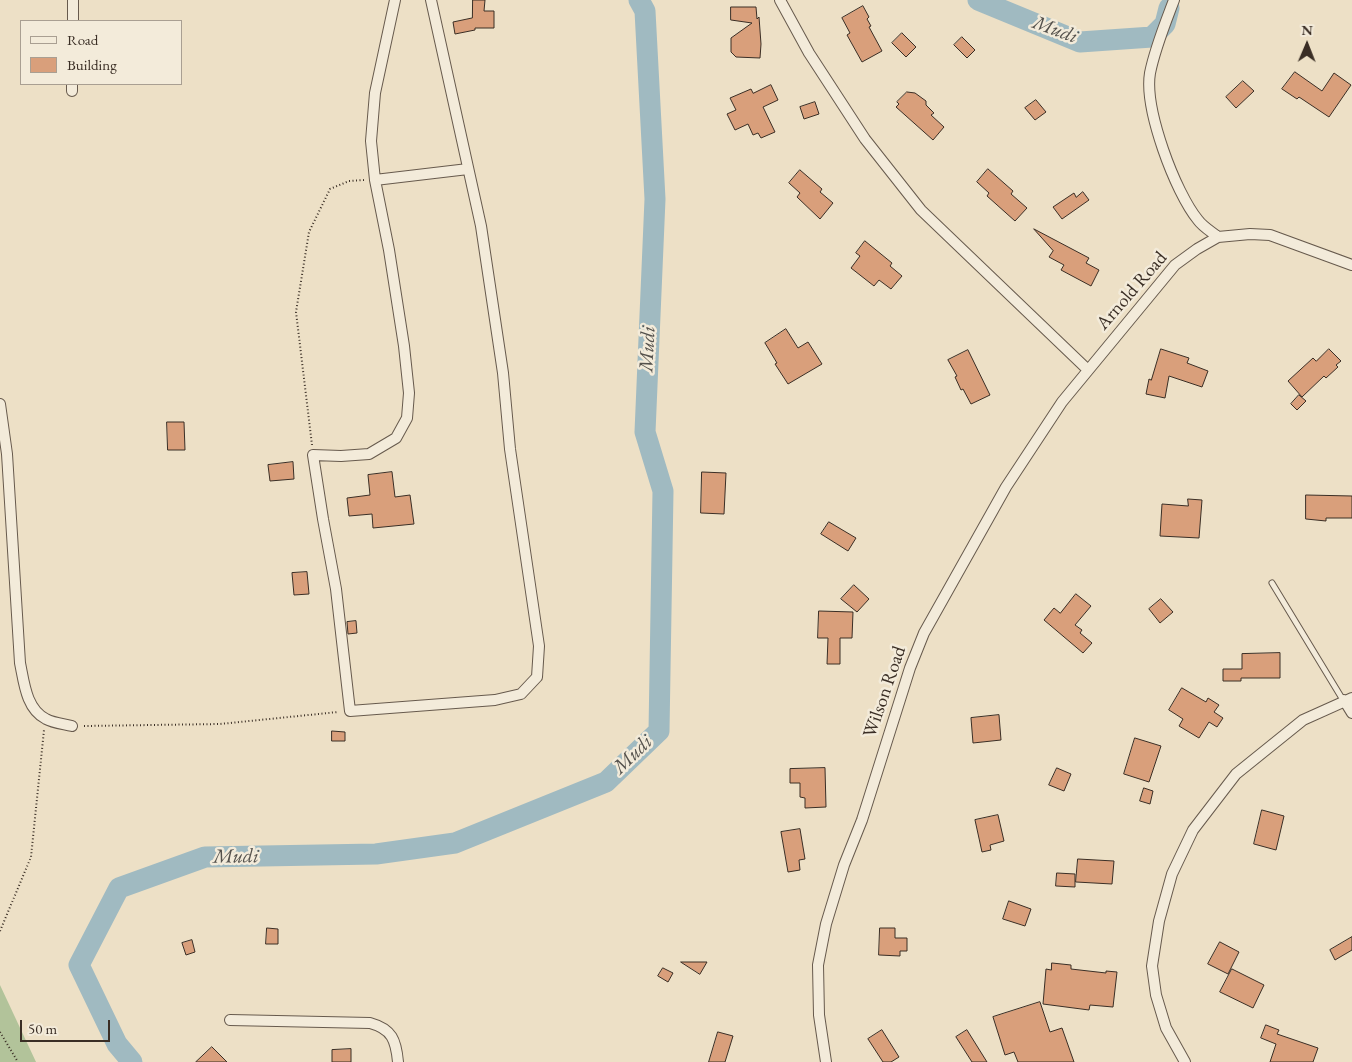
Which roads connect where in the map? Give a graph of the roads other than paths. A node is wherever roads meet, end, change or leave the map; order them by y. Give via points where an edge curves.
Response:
1 (73, 0) edge
2 (395, 0) edge
3 (431, 0) edge
4 (780, 0) edge
5 (1174, 0) edge
6 (73, 20) edge
7 (468, 169) junction
8 (375, 180) junction
9 (1218, 237) junction
10 (1352, 265) edge
11 (1088, 370) junction
12 (0, 404) edge
13 (1272, 583) dead end
14 (1348, 699) edge
15 (1352, 713) edge
16 (72, 726) road end
17 (230, 1020) dead end
18 (398, 1062) edge
19 (826, 1062) edge
20 (1185, 1062) edge

1 - 6 street
2 - 8 street via 375,94 371,141
3 - 7 street
4 - 11 street via 809,53 865,139 921,210
5 - 9 street via 1150,74 1151,105 1185,201 1198,221
7 - 8 street
7 - 8 street via 481,226 503,372 510,449 539,646 538,677 521,694 495,700 350,711 336,589 314,455 369,454 396,438 407,418 409,393 404,346
9 - 10 street, Arnold Road via 1270,235
9 - 11 street, Arnold Road via 1175,265
11 - 19 street, Wilson Road via 1062,402 1006,487 924,633 910,668 826,924 818,966 818,1015
12 - 16 street via 7,454 20,663 26,694 45,719
13 - 14 lane
14 - 15 street
14 - 20 street via 1303,720 1236,774 1193,830 1172,874 1159,921 1152,966 1166,1028
17 - 18 street via 383,1026 397,1045

